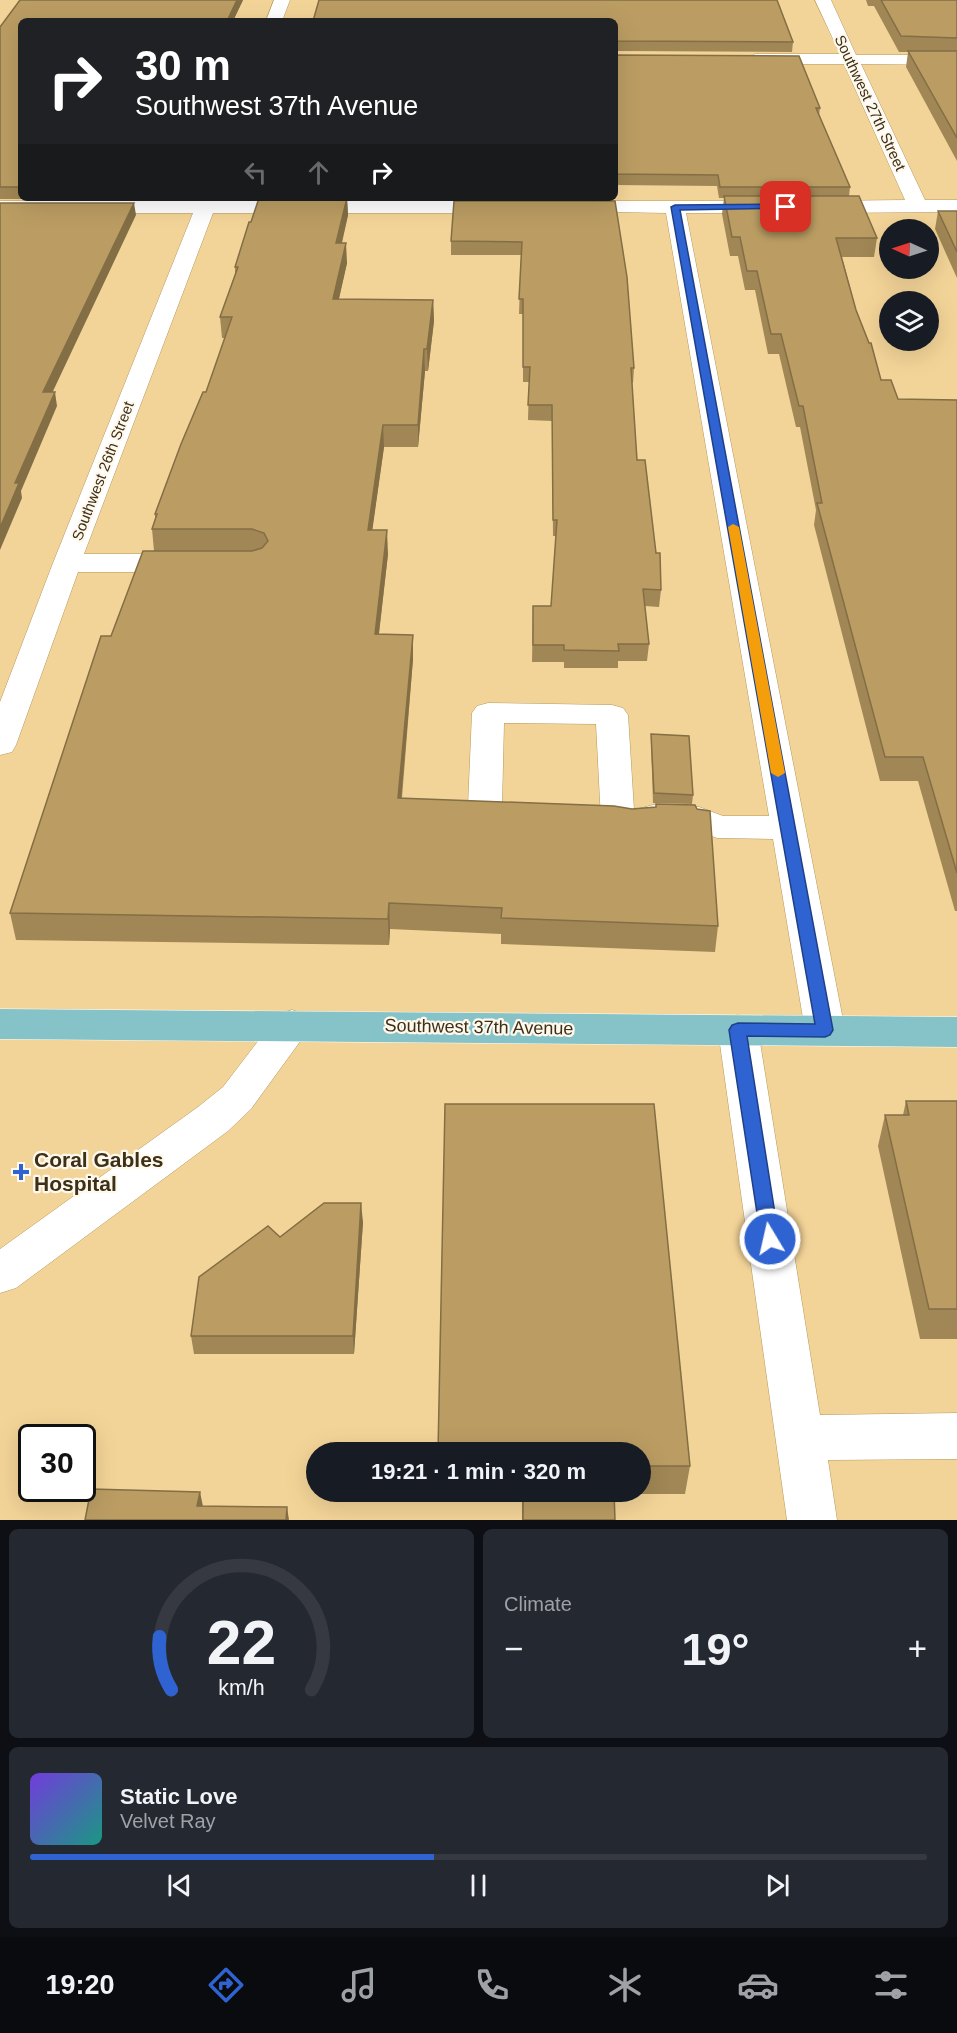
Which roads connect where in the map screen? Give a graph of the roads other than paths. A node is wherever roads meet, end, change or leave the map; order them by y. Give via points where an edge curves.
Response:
1 (282, 0) edge
2 (823, 0) edge
3 (275, 18) edge
4 (741, 59) edge
5 (850, 59) junction
6 (957, 60) edge
7 (207, 202) edge
8 (918, 206) junction
9 (957, 206) edge
10 (0, 207) edge
11 (520, 207) edge
12 (556, 207) edge
13 (675, 207) junction
14 (68, 563) junction
15 (207, 564) edge
16 (0, 745) edge
17 (485, 806) edge
18 (788, 828) junction
19 (0, 1024) edge
20 (292, 1025) junction
21 (738, 1030) junction
22 (825, 1030) junction
23 (957, 1032) edge
24 (0, 1274) edge
25 (957, 1436) edge
26 (800, 1438) junction
27 (812, 1520) edge

1 - 3 street
2 - 5 street, Southwest 27th Street
4 - 5 street
5 - 6 street
5 - 8 street, Southwest 27th Street
7 - 10 street
7 - 11 street
7 - 14 street, Southwest 26th Street
8 - 9 street
8 - 13 street
12 - 13 street
13 - 18 street
14 - 15 street
14 - 16 street, Southwest 26th Street
17 - 18 street via 488,713 612,715 618,820 637,827 653,816 699,818 712,833
18 - 22 street
19 - 20 main road, Southwest 37th Avenue
20 - 21 main road, Southwest 37th Avenue
20 - 24 street via 237,1098 213,1119
21 - 22 main road, Southwest 37th Avenue
21 - 26 street
22 - 23 main road, Southwest 37th Avenue
25 - 26 street
26 - 27 street

